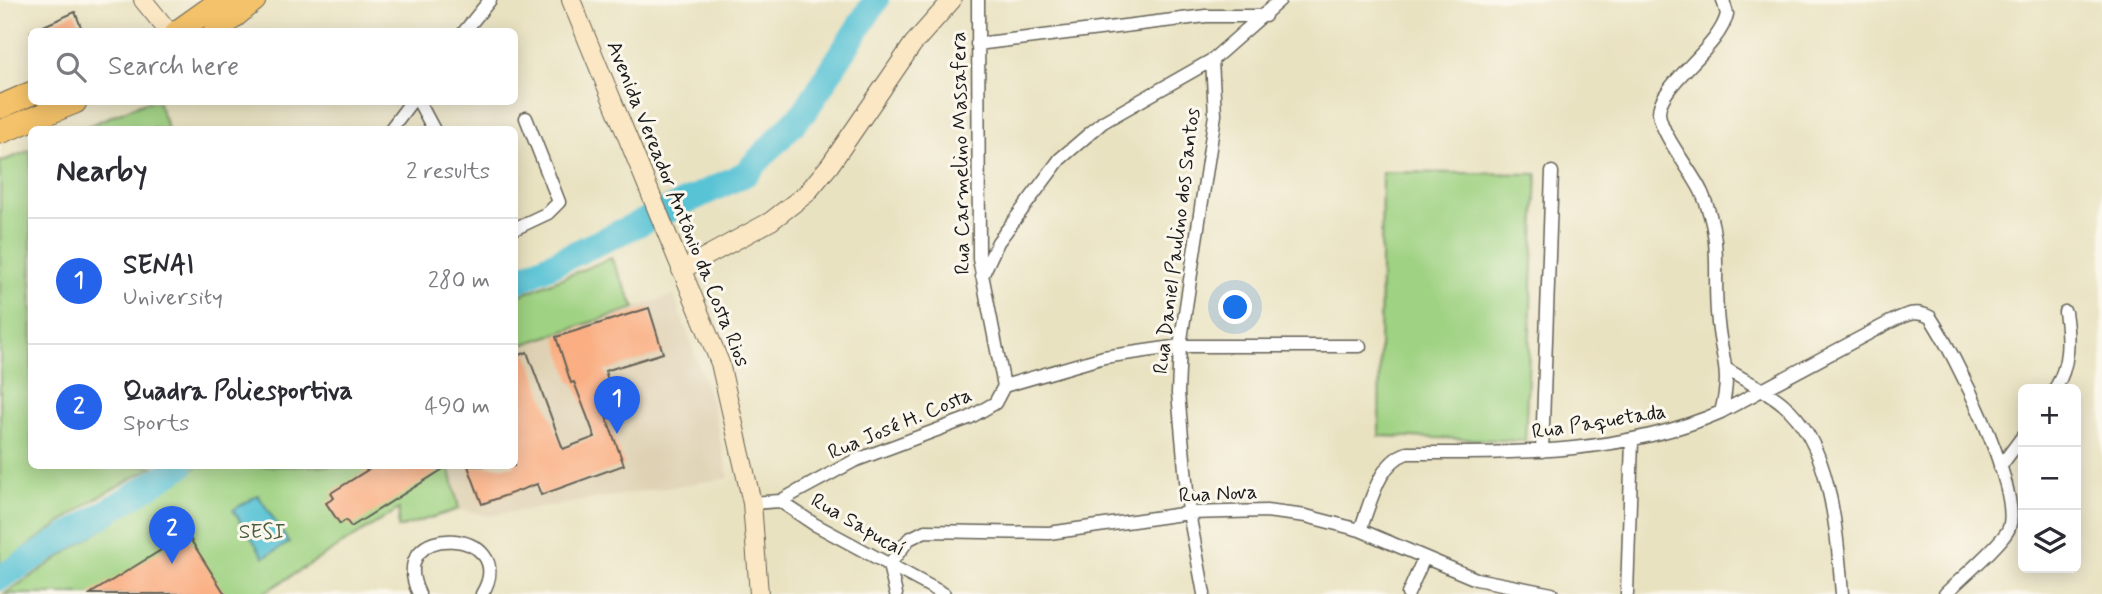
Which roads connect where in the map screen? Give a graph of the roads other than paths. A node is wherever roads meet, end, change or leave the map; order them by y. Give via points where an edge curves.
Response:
1 (143, 0) edge
2 (222, 0) edge
3 (254, 0) edge
4 (490, 0) edge
5 (571, 0) edge
6 (952, 0) edge
7 (978, 0) edge
8 (1280, 0) edge
9 (1723, 0) edge
10 (1265, 16) junction
11 (166, 28) edge
12 (183, 28) edge
13 (220, 28) edge
14 (467, 28) edge
15 (977, 44) junction
16 (1212, 60) junction
17 (28, 87) edge
18 (28, 95) edge
19 (0, 97) edge
20 (68, 105) edge
21 (409, 105) edge
22 (421, 105) edge
23 (0, 107) edge
24 (526, 118) dead end
25 (393, 126) edge
26 (432, 126) edge
27 (0, 132) edge
28 (1552, 172) dead end
29 (518, 227) edge
30 (681, 270) junction
31 (982, 276) junction
32 (2065, 312) dead end
33 (1181, 346) junction
34 (1360, 346) dead end
35 (1728, 370) junction
36 (2056, 384) edge
37 (1004, 386) junction
38 (1763, 392) junction
39 (1721, 412) junction
40 (1632, 440) junction
41 (2018, 443) edge
42 (1542, 452) junction
43 (2000, 467) junction
44 (780, 500) junction
45 (751, 503) junction
46 (1189, 513) junction
47 (1360, 530) junction
48 (1424, 558) junction
49 (889, 565) junction
50 (419, 594) edge
51 (482, 594) edge
52 (759, 594) edge
53 (896, 594) edge
54 (944, 594) edge
55 (1204, 594) edge
56 (1408, 594) edge
57 (1552, 594) edge
58 (1627, 594) edge
59 (1842, 594) edge
60 (1945, 594) edge

1 - 11 main road
2 - 12 highway
3 - 13 highway
4 - 14 street
5 - 30 main road, Avenida Vereador Antônio da Costa Rios
6 - 30 main road via 913,44 806,194 771,221
7 - 15 street, Rua Carmelino Massafera
8 - 10 street, Rua Daniel Paulino dos Santos
9 - 35 street via 1727,14 1720,32 1662,99 1659,115 1702,192 1714,224 1718,324
10 - 15 street via 1206,16
10 - 16 street, Rua Daniel Paulino dos Santos
15 - 31 street, Rua Carmelino Massafera
16 - 31 street, Rua Daniel Paulino dos Santos via 1103,122 1060,159 998,242
16 - 33 street, Rua Daniel Paulino dos Santos via 1215,115
17 - 19 street
18 - 23 highway
20 - 27 highway
21 - 25 street
22 - 26 street
24 - 29 street via 559,202 548,213
28 - 42 street
30 - 45 main road, Avenida Vereador Antônio da Costa Rios via 720,363
31 - 37 street, Rua Carmelino Massafera
32 - 36 street via 2069,338 2066,362
33 - 34 street
33 - 37 street via 1104,357
33 - 46 street, Rua Daniel Paulino dos Santos via 1178,393
35 - 38 street
35 - 39 street
37 - 44 street, Rua José H. Costa via 995,403 969,418 854,461
38 - 39 street, Rua Paquetada
38 - 43 street, Rua Paquetada via 1890,322 1922,313 1937,327 1968,385
38 - 59 street via 1782,403 1812,441 1837,532
39 - 40 street, Rua Paquetada
40 - 42 street, Rua Paquetada
40 - 58 street
41 - 43 street
42 - 47 street, Rua Paquetada via 1407,453 1396,457 1384,471
43 - 60 street via 2011,506 2007,533
44 - 45 street, Rua Sapucaí
44 - 49 street, Rua Sapucaí
45 - 52 main road, Avenida Vereador Antônio da Costa Rios
46 - 47 street, Rua Nova via 1266,511
46 - 49 street, Rua Nova via 1049,533 925,531 909,539
46 - 55 street, Rua Daniel Paulino dos Santos
47 - 48 street, Rua Nova
48 - 56 street
48 - 57 street, Rua Nova via 1476,579
49 - 53 street
49 - 54 street, Rua Sapucaí
50 - 51 street via 414,574 422,552 430,544 453,538 465,541 483,556 488,578

